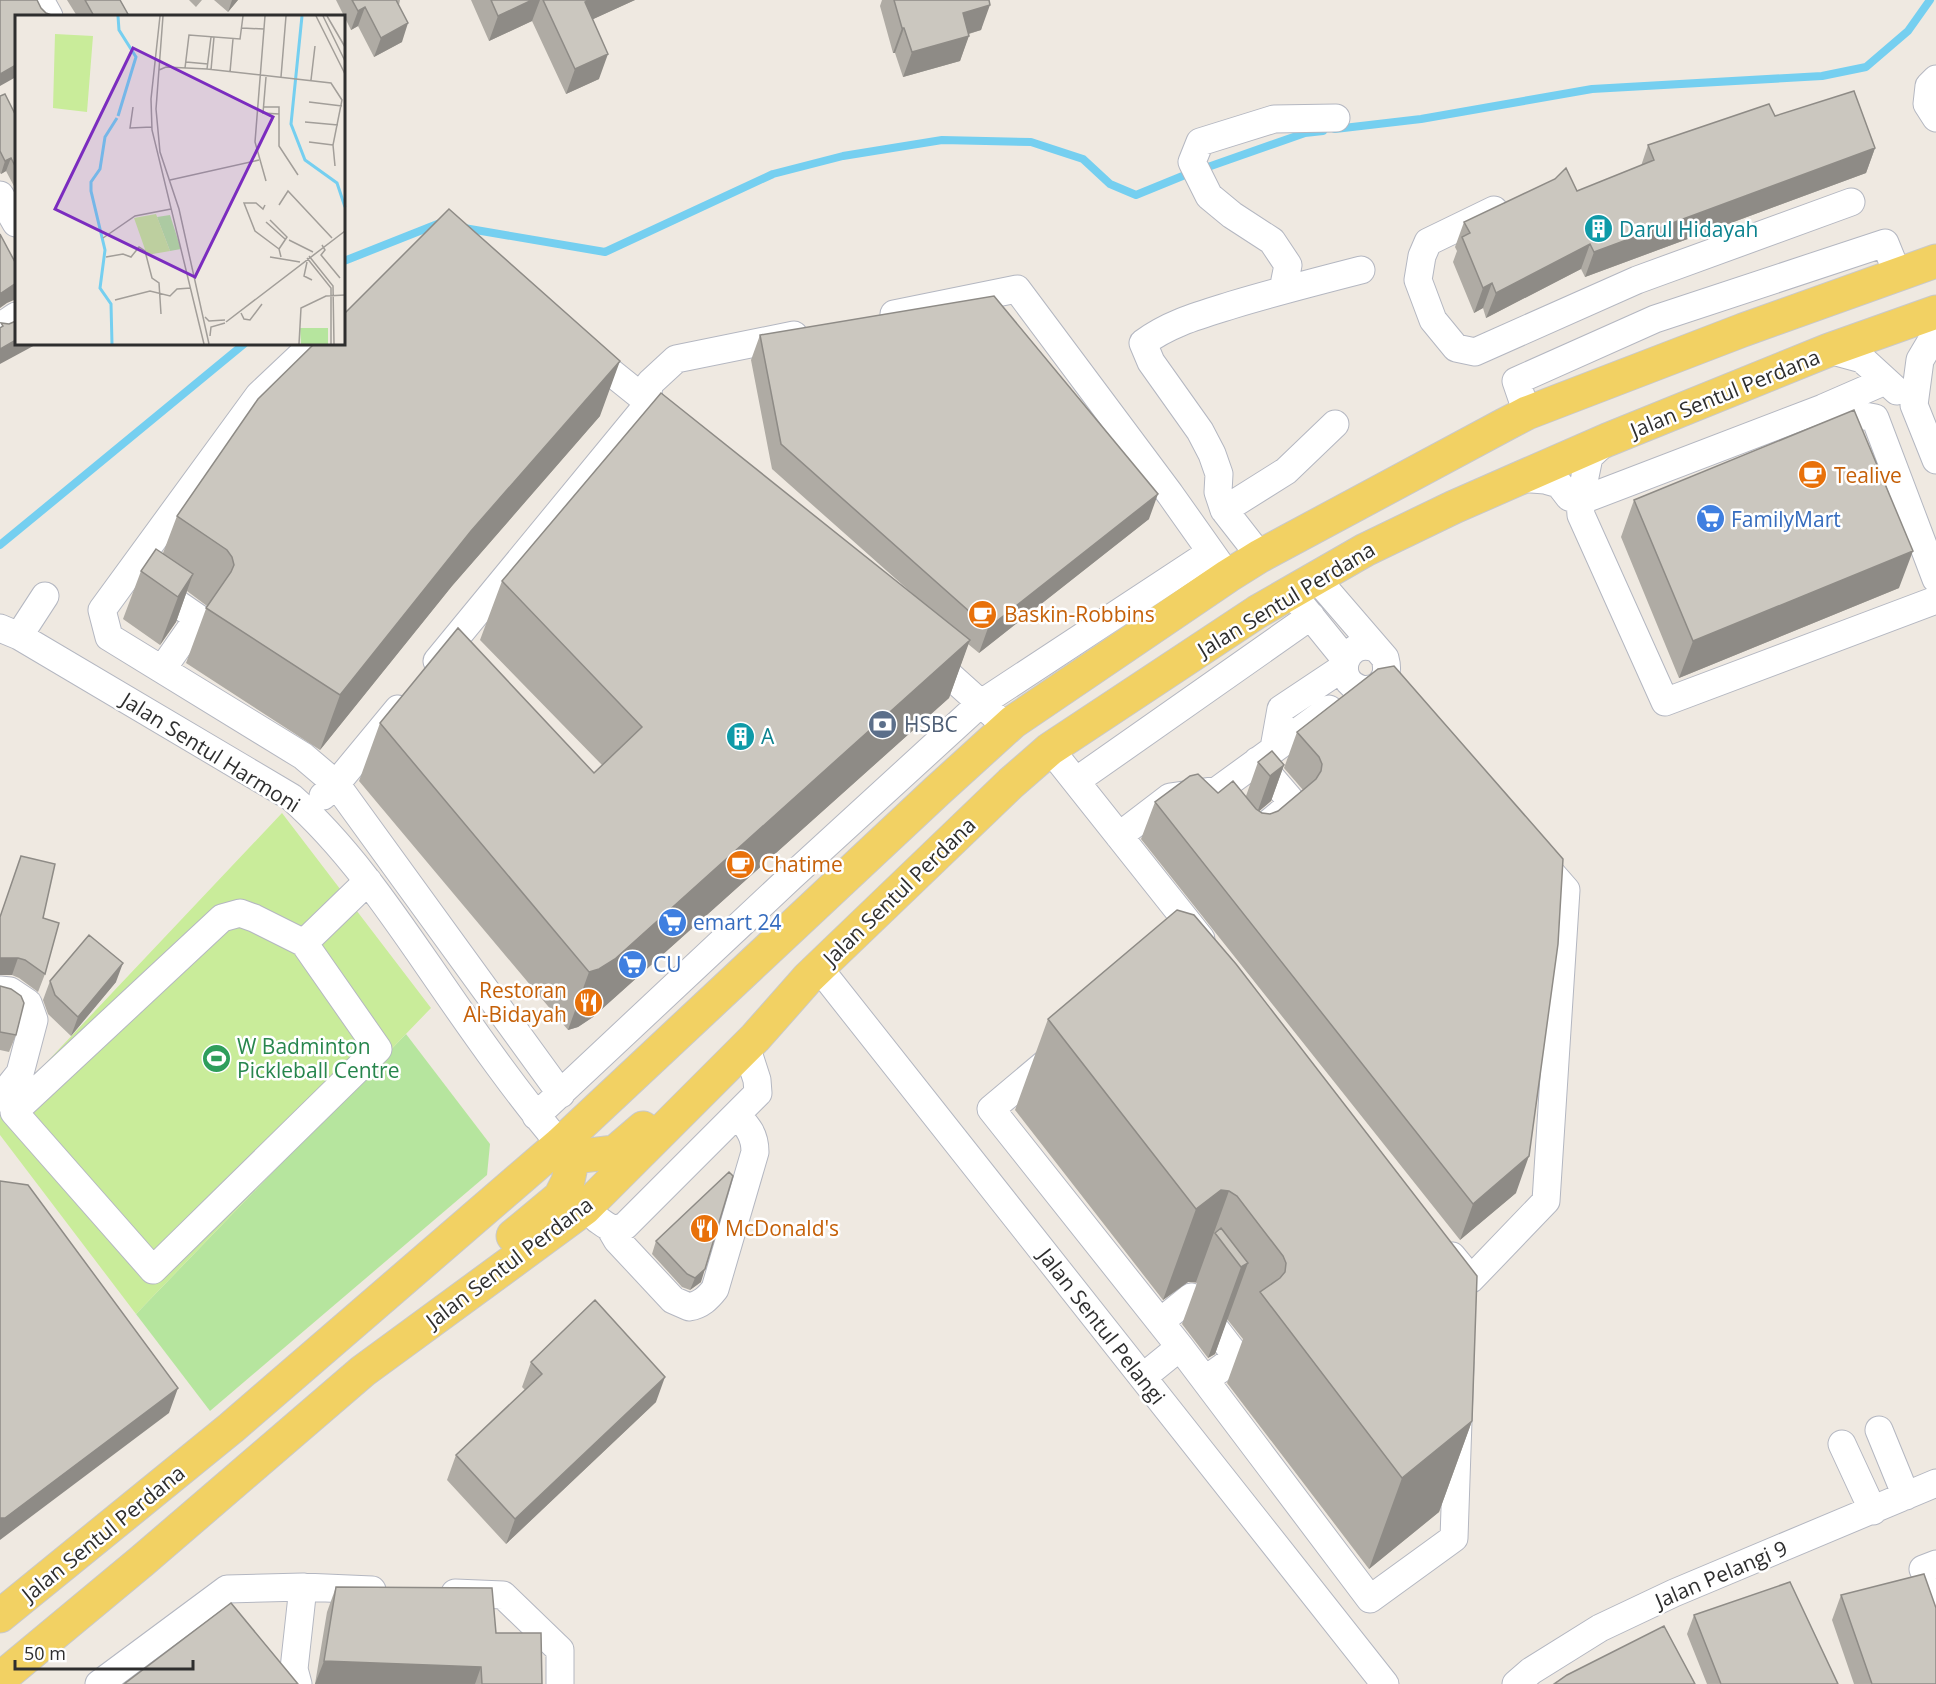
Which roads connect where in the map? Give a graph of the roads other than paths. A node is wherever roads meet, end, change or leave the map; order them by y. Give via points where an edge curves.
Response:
1 (40, 0) edge
2 (48, 15) edge
3 (1936, 79) edge
4 (1336, 118) dead end
5 (1936, 118) edge
6 (0, 195) edge
7 (1519, 199) edge
8 (1851, 202) dead end
9 (15, 221) edge
10 (1936, 261) edge
11 (1361, 270) dead end
12 (1898, 275) junction
13 (1637, 280) junction
14 (1282, 290) junction
15 (1599, 296) junction
16 (1936, 312) edge
17 (15, 317) edge
18 (869, 319) edge
19 (1655, 319) junction
20 (0, 327) edge
21 (824, 328) edge
22 (1936, 333) edge
23 (1617, 336) junction
24 (569, 339) edge
25 (312, 345) edge
26 (1829, 350) junction
27 (1885, 381) junction
28 (649, 403) junction
29 (1914, 405) junction
30 (1823, 408) junction
31 (1527, 413) junction
32 (1335, 424) dead end
33 (1607, 440) junction
34 (694, 446) edge
35 (1936, 460) edge
36 (1518, 478) junction
37 (1580, 501) junction
38 (1224, 510) junction
39 (1340, 511) junction
40 (1931, 552) edge
41 (1260, 556) junction
42 (129, 571) junction
43 (1218, 571) junction
44 (1936, 579) edge
45 (1304, 589) junction
46 (45, 596) dead end
47 (1936, 600) edge
48 (10, 632) edge
49 (912, 636) edge
50 (1375, 648) junction
51 (1345, 663) junction
52 (163, 668) junction
53 (1380, 688) junction
54 (985, 701) junction
55 (1010, 725) junction
56 (1050, 749) junction
57 (1266, 754) junction
58 (1076, 781) junction
59 (336, 784) junction
60 (1233, 808) junction
61 (307, 811) junction
62 (1119, 836) junction
63 (1520, 836) edge
64 (368, 881) junction
65 (304, 943) junction
66 (1214, 956) edge
67 (819, 968) junction
68 (0, 990) edge
69 (746, 1046) junction
70 (719, 1073) junction
71 (561, 1094) junction
72 (0, 1098) edge
73 (738, 1115) junction
74 (536, 1116) junction
75 (567, 1151) junction
76 (584, 1209) junction
77 (610, 1228) junction
78 (1434, 1233) edge
79 (1160, 1322) junction
80 (1180, 1347) junction
81 (363, 1371) junction
82 (1143, 1377) junction
83 (1205, 1380) junction
84 (1879, 1430) dead end
85 (1842, 1444) dead end
86 (1936, 1483) edge
87 (1906, 1496) junction
88 (1873, 1511) junction
89 (1936, 1563) edge
90 (303, 1587) junction
91 (397, 1591) edge
92 (432, 1592) edge
93 (1936, 1599) edge
94 (0, 1616) edge
95 (0, 1678) edge
96 (99, 1684) edge
97 (297, 1684) edge
98 (560, 1684) edge
99 (1385, 1684) edge
100 (1516, 1684) edge

1 - 2 street
3 - 5 street via 1929,86 1927,104
4 - 14 street via 1275,119 1200,142 1195,152 1192,162 1209,196 1278,249 1287,265
6 - 9 street
7 - 15 street via 1428,242 1422,256 1418,280 1433,320 1456,348 1475,351
8 - 13 street
10 - 12 main road, Jalan Sentul Perdana
11 - 14 street
12 - 19 street via 1885,243
12 - 31 main road, Jalan Sentul Perdana
13 - 15 street
13 - 19 street
14 - 38 street via 1181,321 1143,343 1151,362 1212,454
15 - 23 street
16 - 26 main road, Jalan Sentul Perdana
17 - 20 street
18 - 43 street via 1017,289 1170,494
19 - 23 street
21 - 28 street via 676,359 650,383
22 - 29 street via 1920,360
23 - 31 street via 1516,381
24 - 28 street
25 - 42 street via 259,394
26 - 27 street via 1862,359
26 - 33 main road, Jalan Sentul Perdana
27 - 29 street
27 - 30 street
28 - 34 street
28 - 59 street
29 - 35 street
30 - 37 street
30 - 40 street via 1875,417
31 - 39 main road, Jalan Sentul Perdana
32 - 38 street via 1286,471
33 - 36 main road, Jalan Sentul Perdana
33 - 37 street via 1589,457
36 - 37 street via 1559,484 1569,497
36 - 45 main road, Jalan Sentul Perdana via 1375,545
37 - 47 street via 1581,515 1665,702
38 - 41 street
39 - 41 main road, Jalan Sentul Perdana
39 - 45 main road via 1306,543
40 - 44 street
41 - 43 main road, Jalan Sentul Perdana
42 - 52 street via 102,610 109,637
42 - 52 street via 198,618
43 - 45 main road via 1233,583 1277,558
43 - 54 street
43 - 55 main road, Jalan Sentul Perdana
45 - 50 street
45 - 51 street
45 - 56 main road, Jalan Sentul Perdana via 1257,612
45 - 58 street
46 - 48 street
48 - 61 street, Jalan Sentul Harmoni via 291,797
49 - 54 street
50 - 51 street via 1353,650
50 - 53 street via 1385,658 1387,672
51 - 53 street via 1348,680
51 - 57 street via 1281,710
52 - 59 street via 303,756
53 - 57 street
54 - 55 street
54 - 71 street
55 - 75 main road, Jalan Sentul Perdana via 937,790
56 - 58 street
56 - 67 main road, Jalan Sentul Perdana
57 - 60 street
57 - 60 street via 1293,803 1255,835
58 - 62 street
59 - 61 street
59 - 71 street
60 - 62 street via 1170,797
61 - 64 street, Jalan Sentul Harmoni
62 - 66 street
63 - 78 street via 1566,890 1546,1201 1471,1279
64 - 65 street
64 - 74 street, Jalan Sentul Harmoni
65 - 65 street via 378,1049 153,1270 14,1112 222,918 240,913
67 - 69 main road, Jalan Sentul Perdana
67 - 82 street, Jalan Sentul Pelangi
68 - 72 street via 10,991 28,1003 34,1020 20,1073
69 - 70 main road, Jalan Sentul Perdana
69 - 73 street via 758,1093
70 - 75 main road via 686,1092 615,1152
70 - 76 main road, Jalan Sentul Perdana
71 - 74 street
73 - 77 street via 625,1226
73 - 77 street via 752,1132 755,1152 715,1289 702,1303 689,1307 673,1300
74 - 75 street, Jalan Sentul Harmoni
75 - 81 main road via 568,1181 560,1197
75 - 94 main road, Jalan Sentul Perdana
76 - 77 street
76 - 81 main road, Jalan Sentul Perdana
79 - 80 street
79 - 83 street via 1191,1297 1236,1357
79 - 83 street via 991,1108 1153,973 1215,1045 1460,1362 1454,1538 1370,1599
80 - 82 street
80 - 83 street
81 - 95 main road, Jalan Sentul Perdana
82 - 99 street, Jalan Sentul Pelangi
84 - 87 street
85 - 88 street
86 - 87 street, Jalan Pelangi 9
87 - 88 street, Jalan Pelangi 9
88 - 100 street, Jalan Pelangi 9 via 1674,1593 1600,1628
89 - 93 street via 1923,1569
90 - 91 street
90 - 96 street via 227,1589
90 - 97 street via 294,1669
92 - 98 street via 503,1595 560,1650

